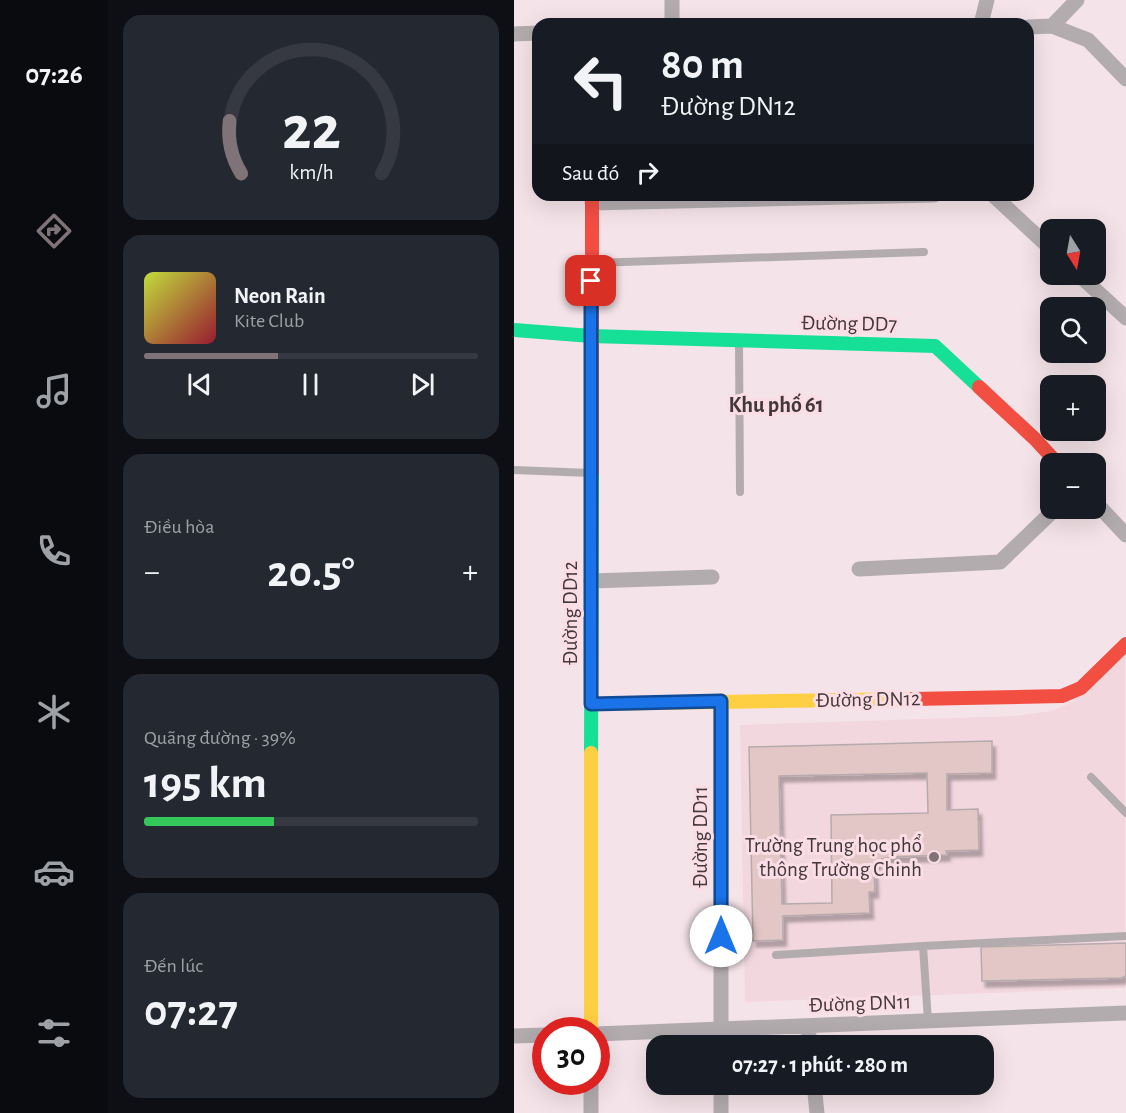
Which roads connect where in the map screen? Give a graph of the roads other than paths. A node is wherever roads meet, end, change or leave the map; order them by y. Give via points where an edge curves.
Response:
1 (672, 0) edge
2 (988, 0) edge
3 (1077, 0) edge
4 (672, 18) edge
5 (983, 18) edge
6 (1052, 26) junction
7 (1034, 27) edge
8 (532, 33) edge
9 (514, 34) edge
10 (1126, 79) edge
11 (592, 201) edge
12 (999, 201) edge
13 (1040, 239) edge
14 (924, 252) dead end
15 (592, 263) junction
16 (1090, 285) edge
17 (1126, 318) edge
18 (514, 330) edge
19 (591, 336) junction
20 (739, 341) junction
21 (1048, 453) edge
22 (514, 470) edge
23 (592, 474) junction
24 (740, 492) dead end
25 (1106, 514) edge
26 (1045, 519) edge
27 (1126, 535) edge
28 (859, 569) dead end
29 (712, 577) dead end
30 (591, 581) junction
31 (1126, 644) edge
32 (721, 701) junction
33 (591, 704) junction
34 (1091, 777) dead end
35 (1126, 813) edge
36 (1126, 936) edge
37 (923, 946) junction
38 (776, 955) dead end
39 (1126, 1013) edge
40 (591, 1017) edge
41 (928, 1022) junction
42 (808, 1026) junction
43 (721, 1030) junction
44 (610, 1034) edge
45 (532, 1035) edge
46 (721, 1035) edge
47 (809, 1035) edge
48 (514, 1036) edge
49 (591, 1095) edge
50 (721, 1095) edge
51 (815, 1095) edge
52 (591, 1113) edge
53 (721, 1113) edge
54 (817, 1113) edge

1 - 4 street
2 - 5 street
3 - 6 street
6 - 7 street
6 - 10 street via 1088,40
8 - 9 street
11 - 15 street, Đường DD12
12 - 13 street
14 - 15 lane
15 - 19 street, Đường DD12
16 - 17 street
18 - 19 street, Đường DD7
19 - 20 street, Đường DD7
19 - 23 street, Đường DD12
20 - 21 street, Đường DD7 via 935,346
20 - 24 lane
22 - 23 lane
23 - 30 street, Đường DD12
25 - 27 street
26 - 28 street via 1000,562
29 - 30 street
30 - 33 street, Đường DD12
31 - 32 street, Đường DN12 via 1081,688 1062,696
32 - 33 street, Đường DN12
32 - 43 street, Đường DD11
33 - 40 street, Đường DD12
34 - 35 lane
36 - 37 lane
37 - 38 lane
37 - 41 lane
39 - 41 street, Đường DN11
41 - 42 street, Đường DN11
42 - 43 street, Đường DN11
42 - 47 street
43 - 44 street, Đường DN11
43 - 46 street, Đường DD11
45 - 48 street
49 - 52 street
50 - 53 street
51 - 54 street

